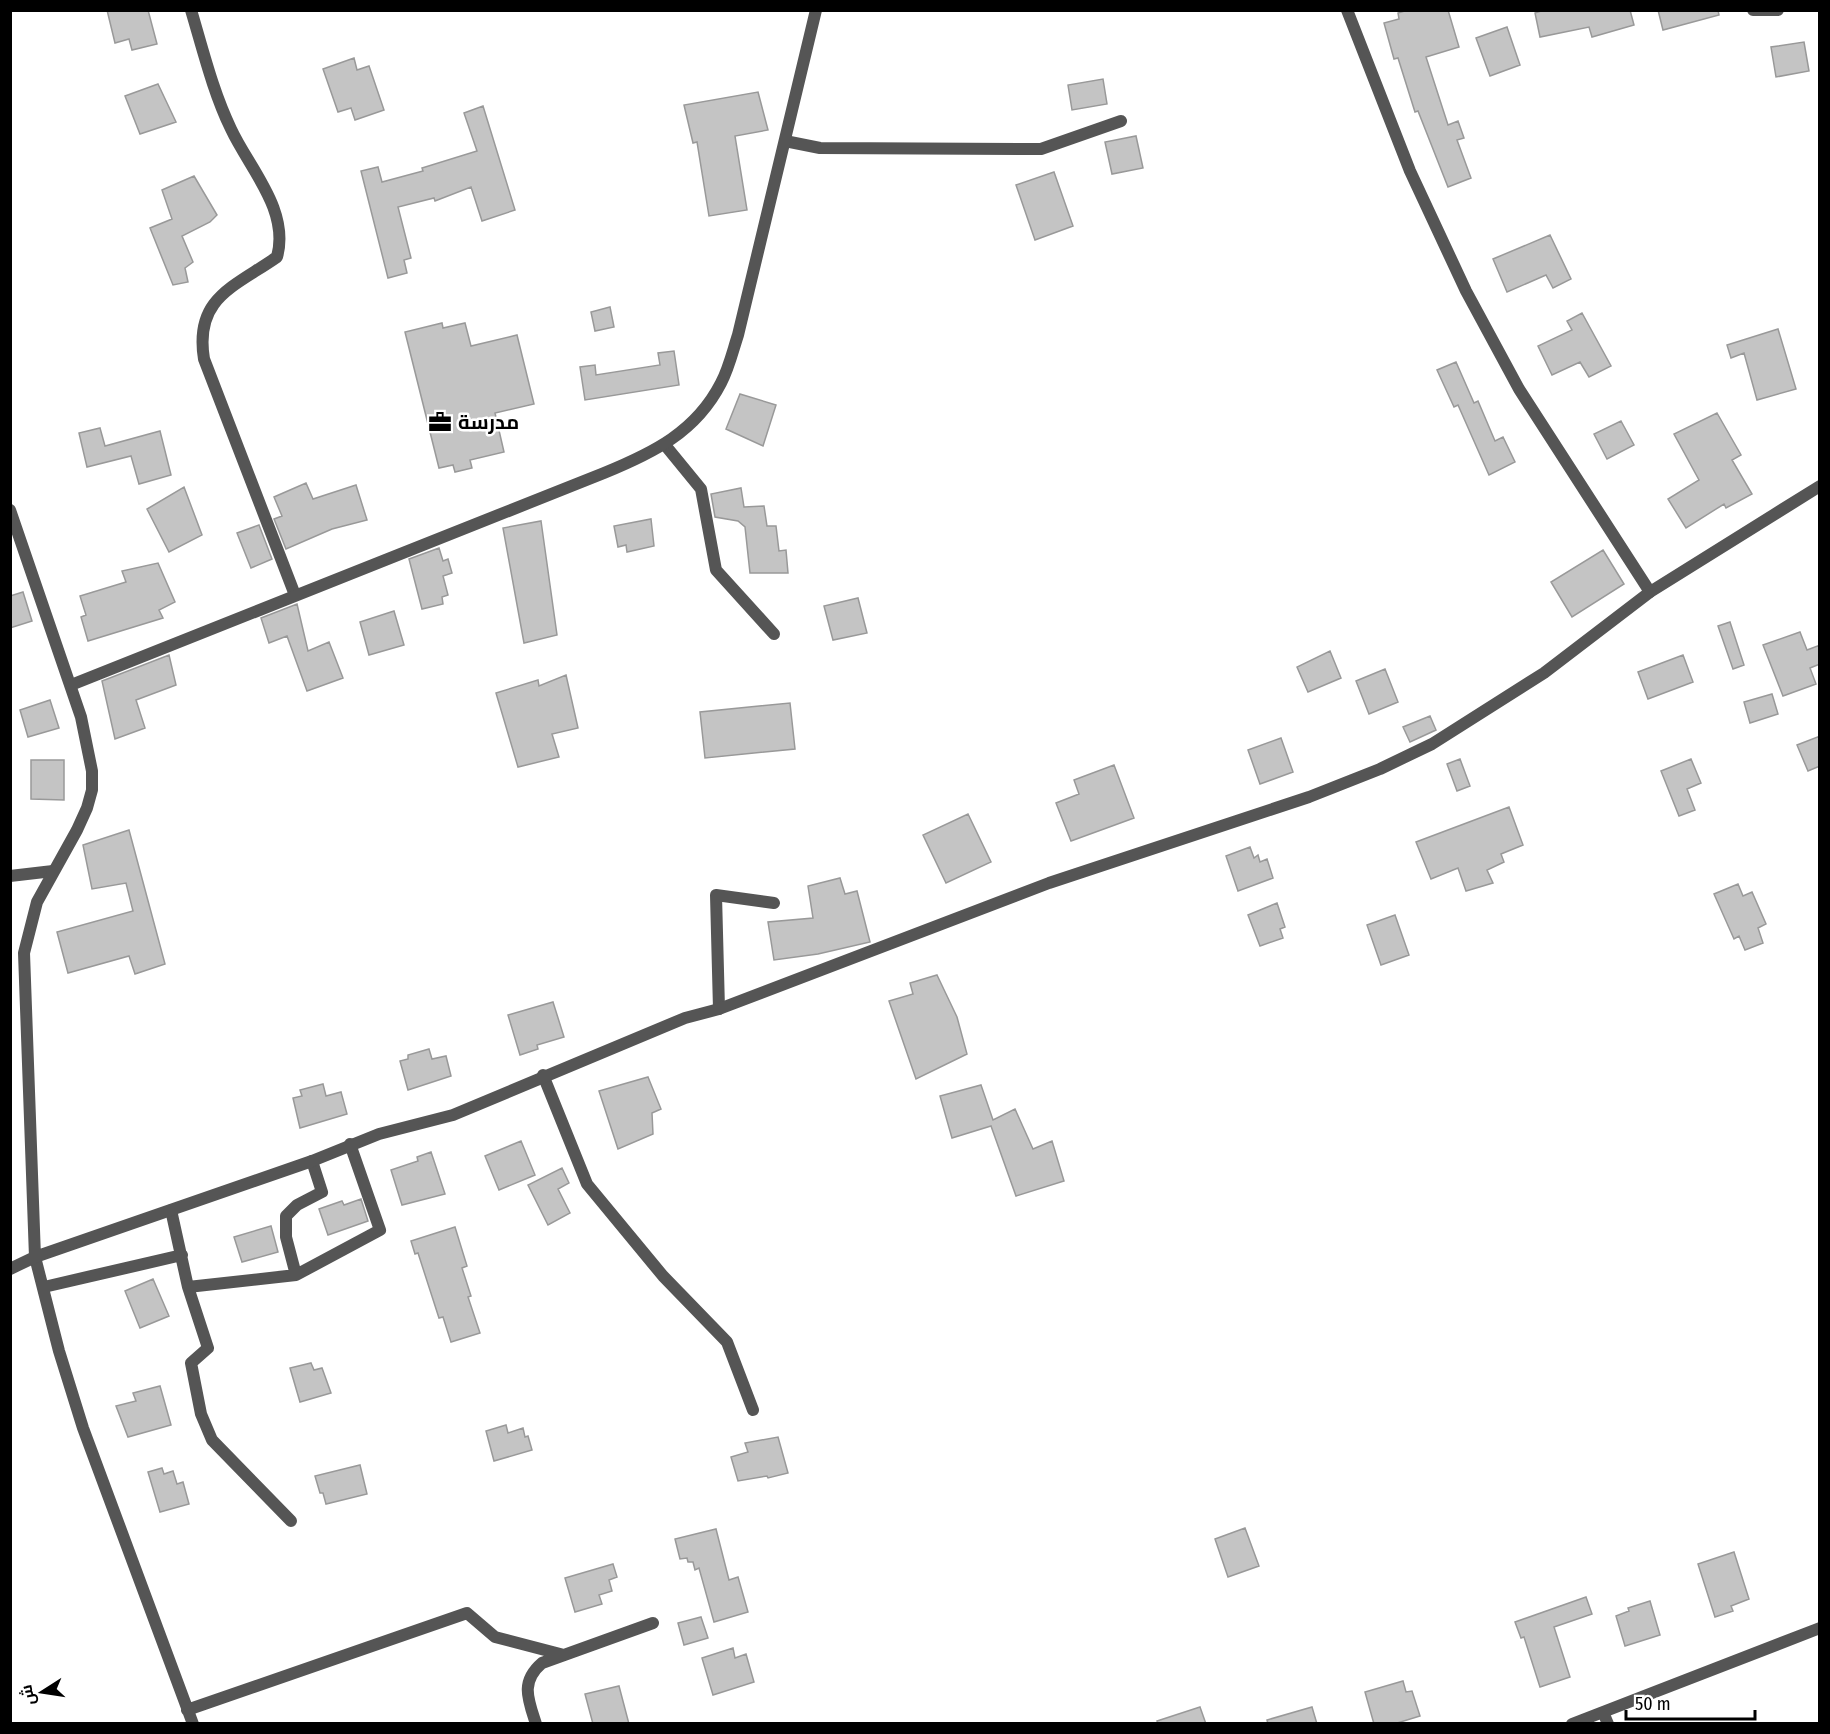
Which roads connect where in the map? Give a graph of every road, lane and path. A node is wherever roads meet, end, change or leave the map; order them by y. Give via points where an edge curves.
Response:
1 (191, 10) edge
2 (816, 10) edge
3 (1347, 10) edge
4 (1753, 10) edge
5 (1778, 10) edge
6 (1121, 121) dead end
7 (784, 141) junction
8 (665, 445) junction
9 (1820, 486) edge
10 (11, 512) edge
11 (1650, 592) junction
12 (296, 595) junction
13 (774, 634) dead end
14 (71, 685) junction
15 (52, 871) junction
16 (10, 876) edge
17 (774, 903) dead end
18 (719, 1009) junction
19 (543, 1075) junction
20 (350, 1144) junction
21 (312, 1161) junction
22 (171, 1210) junction
23 (182, 1256) junction
24 (35, 1257) junction
25 (10, 1269) edge
26 (296, 1275) junction
27 (44, 1287) junction
28 (188, 1287) junction
29 (753, 1410) dead end
30 (291, 1521) dead end
31 (653, 1623) dead end
32 (1820, 1628) edge
33 (564, 1655) junction
34 (188, 1710) junction
35 (1606, 1718) edge
36 (192, 1724) edge
37 (536, 1724) edge
38 (1572, 1724) edge

1 - 12 street via 231,129 261,180 277,221 280,245 277,257 229,289 207,312 201,340 204,359
2 - 7 street
3 - 11 street via 1410,171 1466,291 1519,389
4 - 5 street
6 - 7 street via 1041,149 843,149
7 - 8 street via 738,335 722,382 705,409
8 - 12 street
8 - 13 street via 701,489 716,570
9 - 11 street
10 - 14 street
11 - 18 street via 1544,673 1432,744 1380,769 1309,797 1049,883
12 - 14 street
14 - 15 street via 87,744 92,790 77,830
15 - 16 street
15 - 24 street via 37,903 24,953
17 - 18 street via 716,895
18 - 19 street via 685,1018
19 - 20 street via 453,1115
19 - 29 street via 587,1184 663,1276 727,1342
20 - 21 street
20 - 26 street via 380,1230
21 - 22 street
21 - 26 street via 322,1192 297,1205 286,1216 286,1237
22 - 23 street
22 - 24 street
23 - 27 street
23 - 28 street
24 - 25 street
24 - 27 street
26 - 28 street
27 - 34 street via 83,1428
28 - 30 street via 208,1348 191,1363 201,1414 212,1440
31 - 33 street
32 - 35 street
33 - 34 street via 495,1637 467,1612
33 - 37 street via 542,1663 527,1684
34 - 36 street
35 - 38 street

